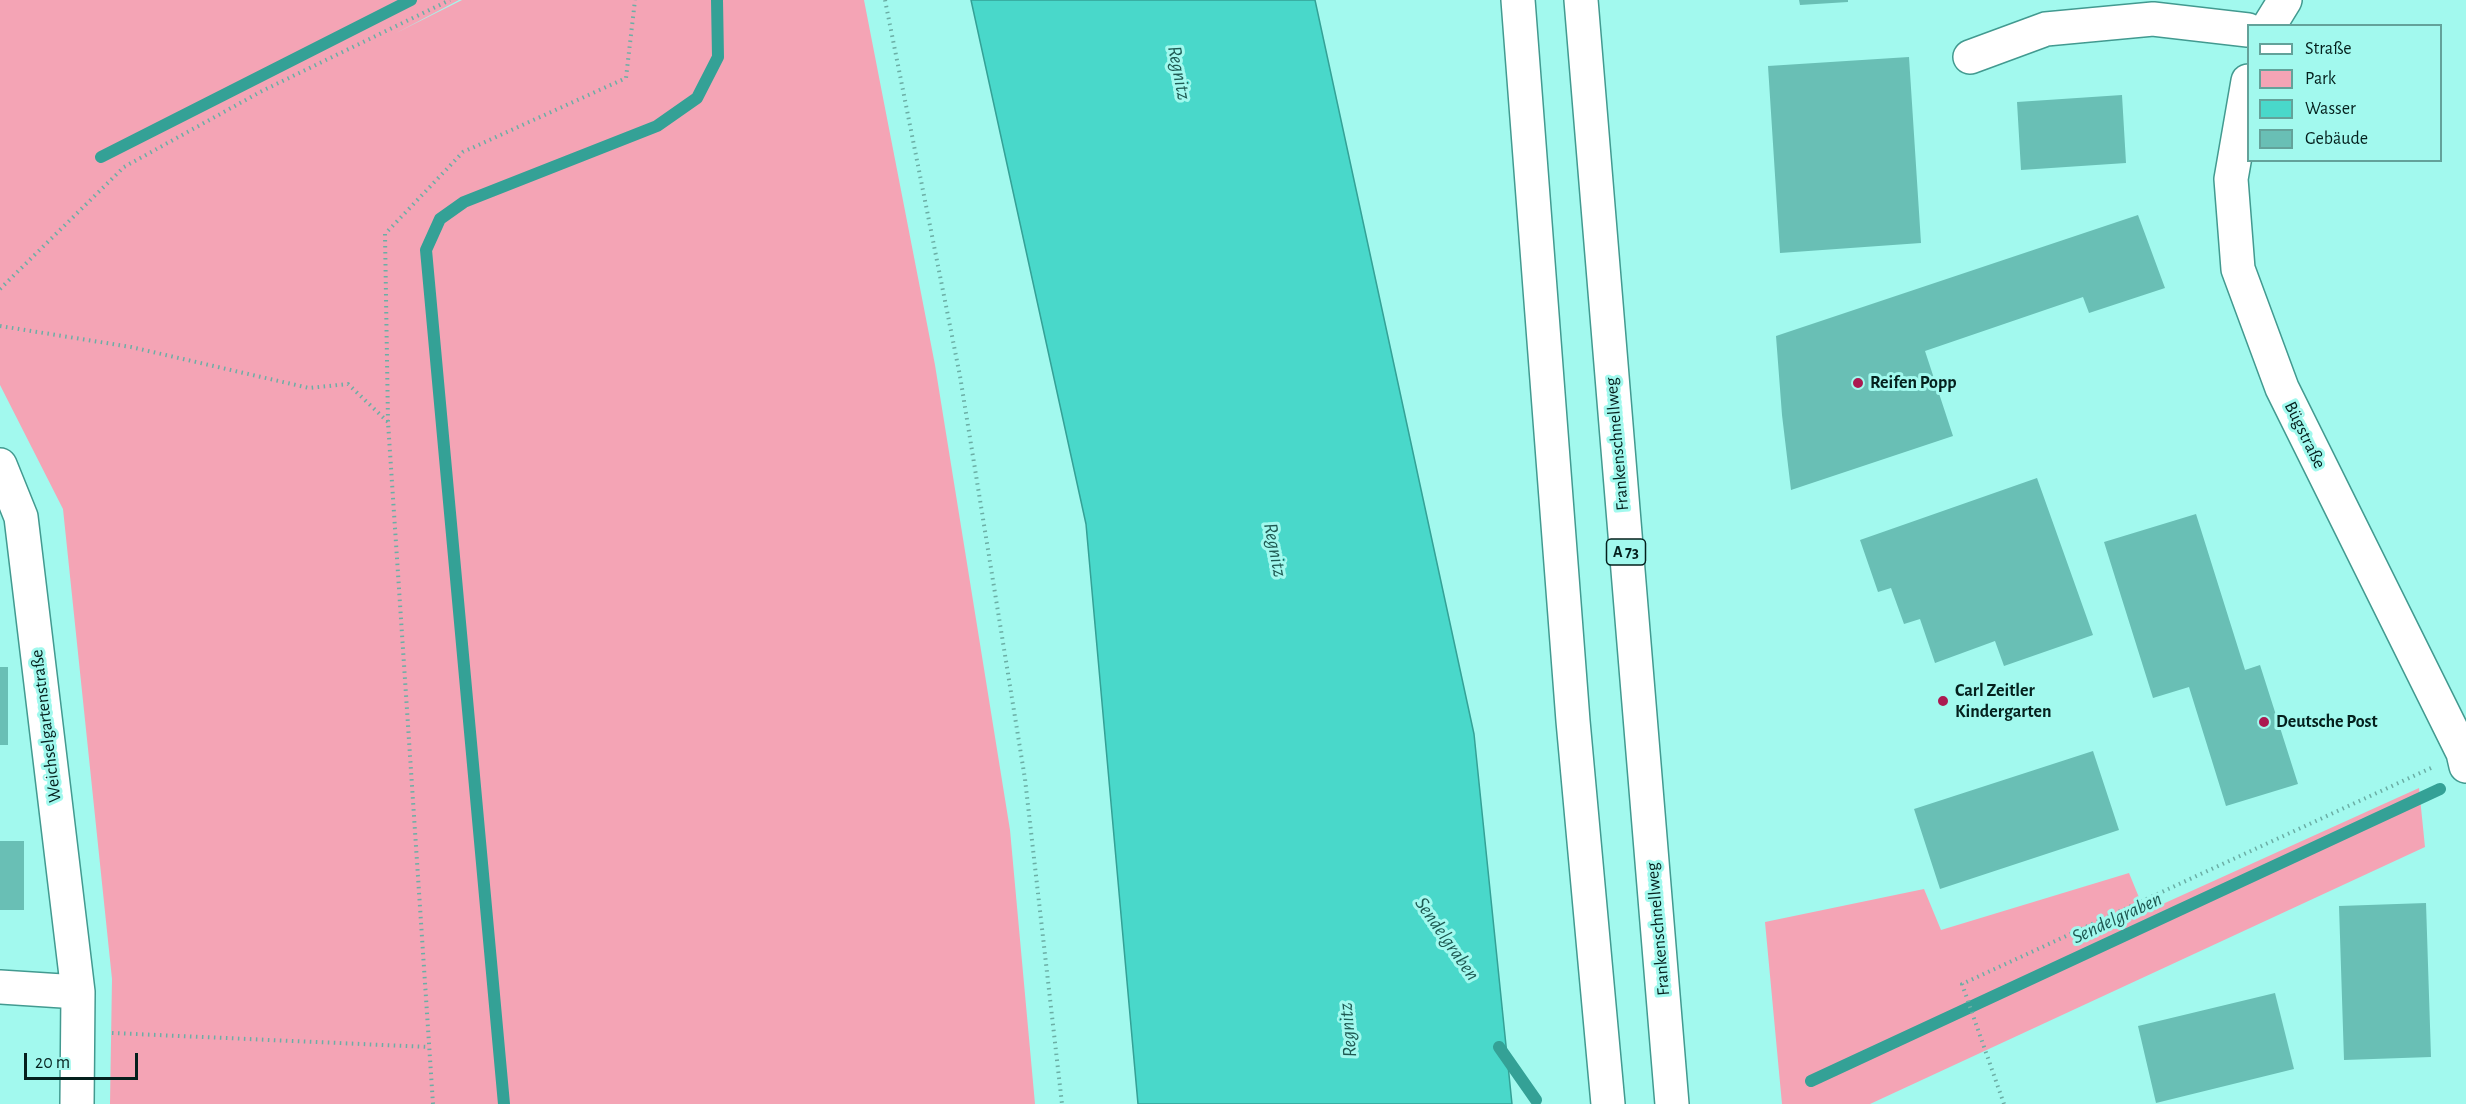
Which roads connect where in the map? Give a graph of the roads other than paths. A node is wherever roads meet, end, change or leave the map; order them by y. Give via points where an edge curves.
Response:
1 (1518, 0) edge
2 (1581, 0) edge
3 (2285, 0) edge
4 (2270, 24) edge
5 (2247, 30) edge
6 (1970, 57) dead end
7 (2247, 87) edge
8 (0, 465) edge
9 (2464, 760) edge
10 (0, 987) edge
11 (78, 992) junction
12 (77, 1104) edge
13 (1608, 1104) edge
14 (1672, 1104) edge

1 - 13 main road via 1573,720
2 - 14 main road, Frankenschnellweg / A 73
3 - 4 main road
5 - 6 main road via 2153,19 2046,29
7 - 9 main road, Bügstraße via 2231,179 2238,269 2282,388
8 - 11 main road, Weichselgartenstraße via 21,517
10 - 11 main road
11 - 12 main road, Weichselgartenstraße

